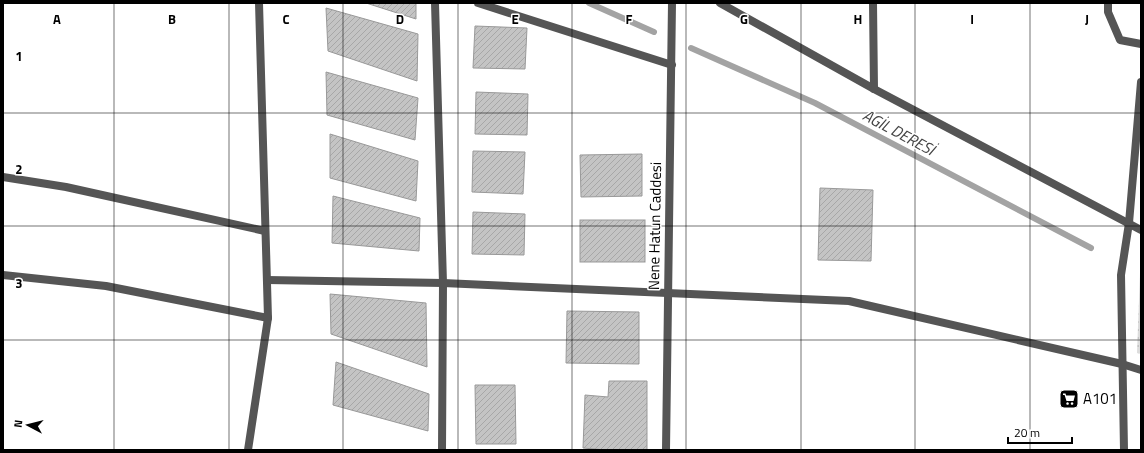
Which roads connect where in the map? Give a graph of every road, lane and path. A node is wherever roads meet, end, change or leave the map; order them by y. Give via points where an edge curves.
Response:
1 (259, 3) edge
2 (435, 3) edge
3 (478, 3) edge
4 (672, 3) edge
5 (720, 3) edge
6 (873, 3) edge
7 (1108, 3) edge
8 (1141, 44) edge
9 (672, 65) junction
10 (1141, 82) edge
11 (874, 90) junction
12 (3, 177) edge
13 (1129, 224) junction
14 (1141, 230) edge
15 (266, 232) junction
16 (3, 275) edge
17 (267, 280) junction
18 (443, 283) junction
19 (668, 293) junction
20 (268, 318) junction
21 (1122, 364) junction
22 (1141, 370) edge
23 (248, 450) edge
24 (442, 450) edge
25 (666, 450) edge
26 (1124, 450) edge

1 - 15 street
2 - 18 street
3 - 9 street
4 - 9 street, Nene Hatun Caddesi
5 - 11 street
6 - 11 street
7 - 8 street via 1108,12 1120,40
9 - 19 street, Nene Hatun Caddesi
10 - 13 street
11 - 13 street
12 - 15 street via 66,187
13 - 14 street
13 - 21 street via 1121,275
15 - 17 street
16 - 20 street via 106,286
17 - 18 street
17 - 20 street
18 - 19 street
18 - 24 street
19 - 21 street via 849,301
19 - 25 street, Nene Hatun Caddesi
20 - 23 street
21 - 22 street
21 - 26 street

